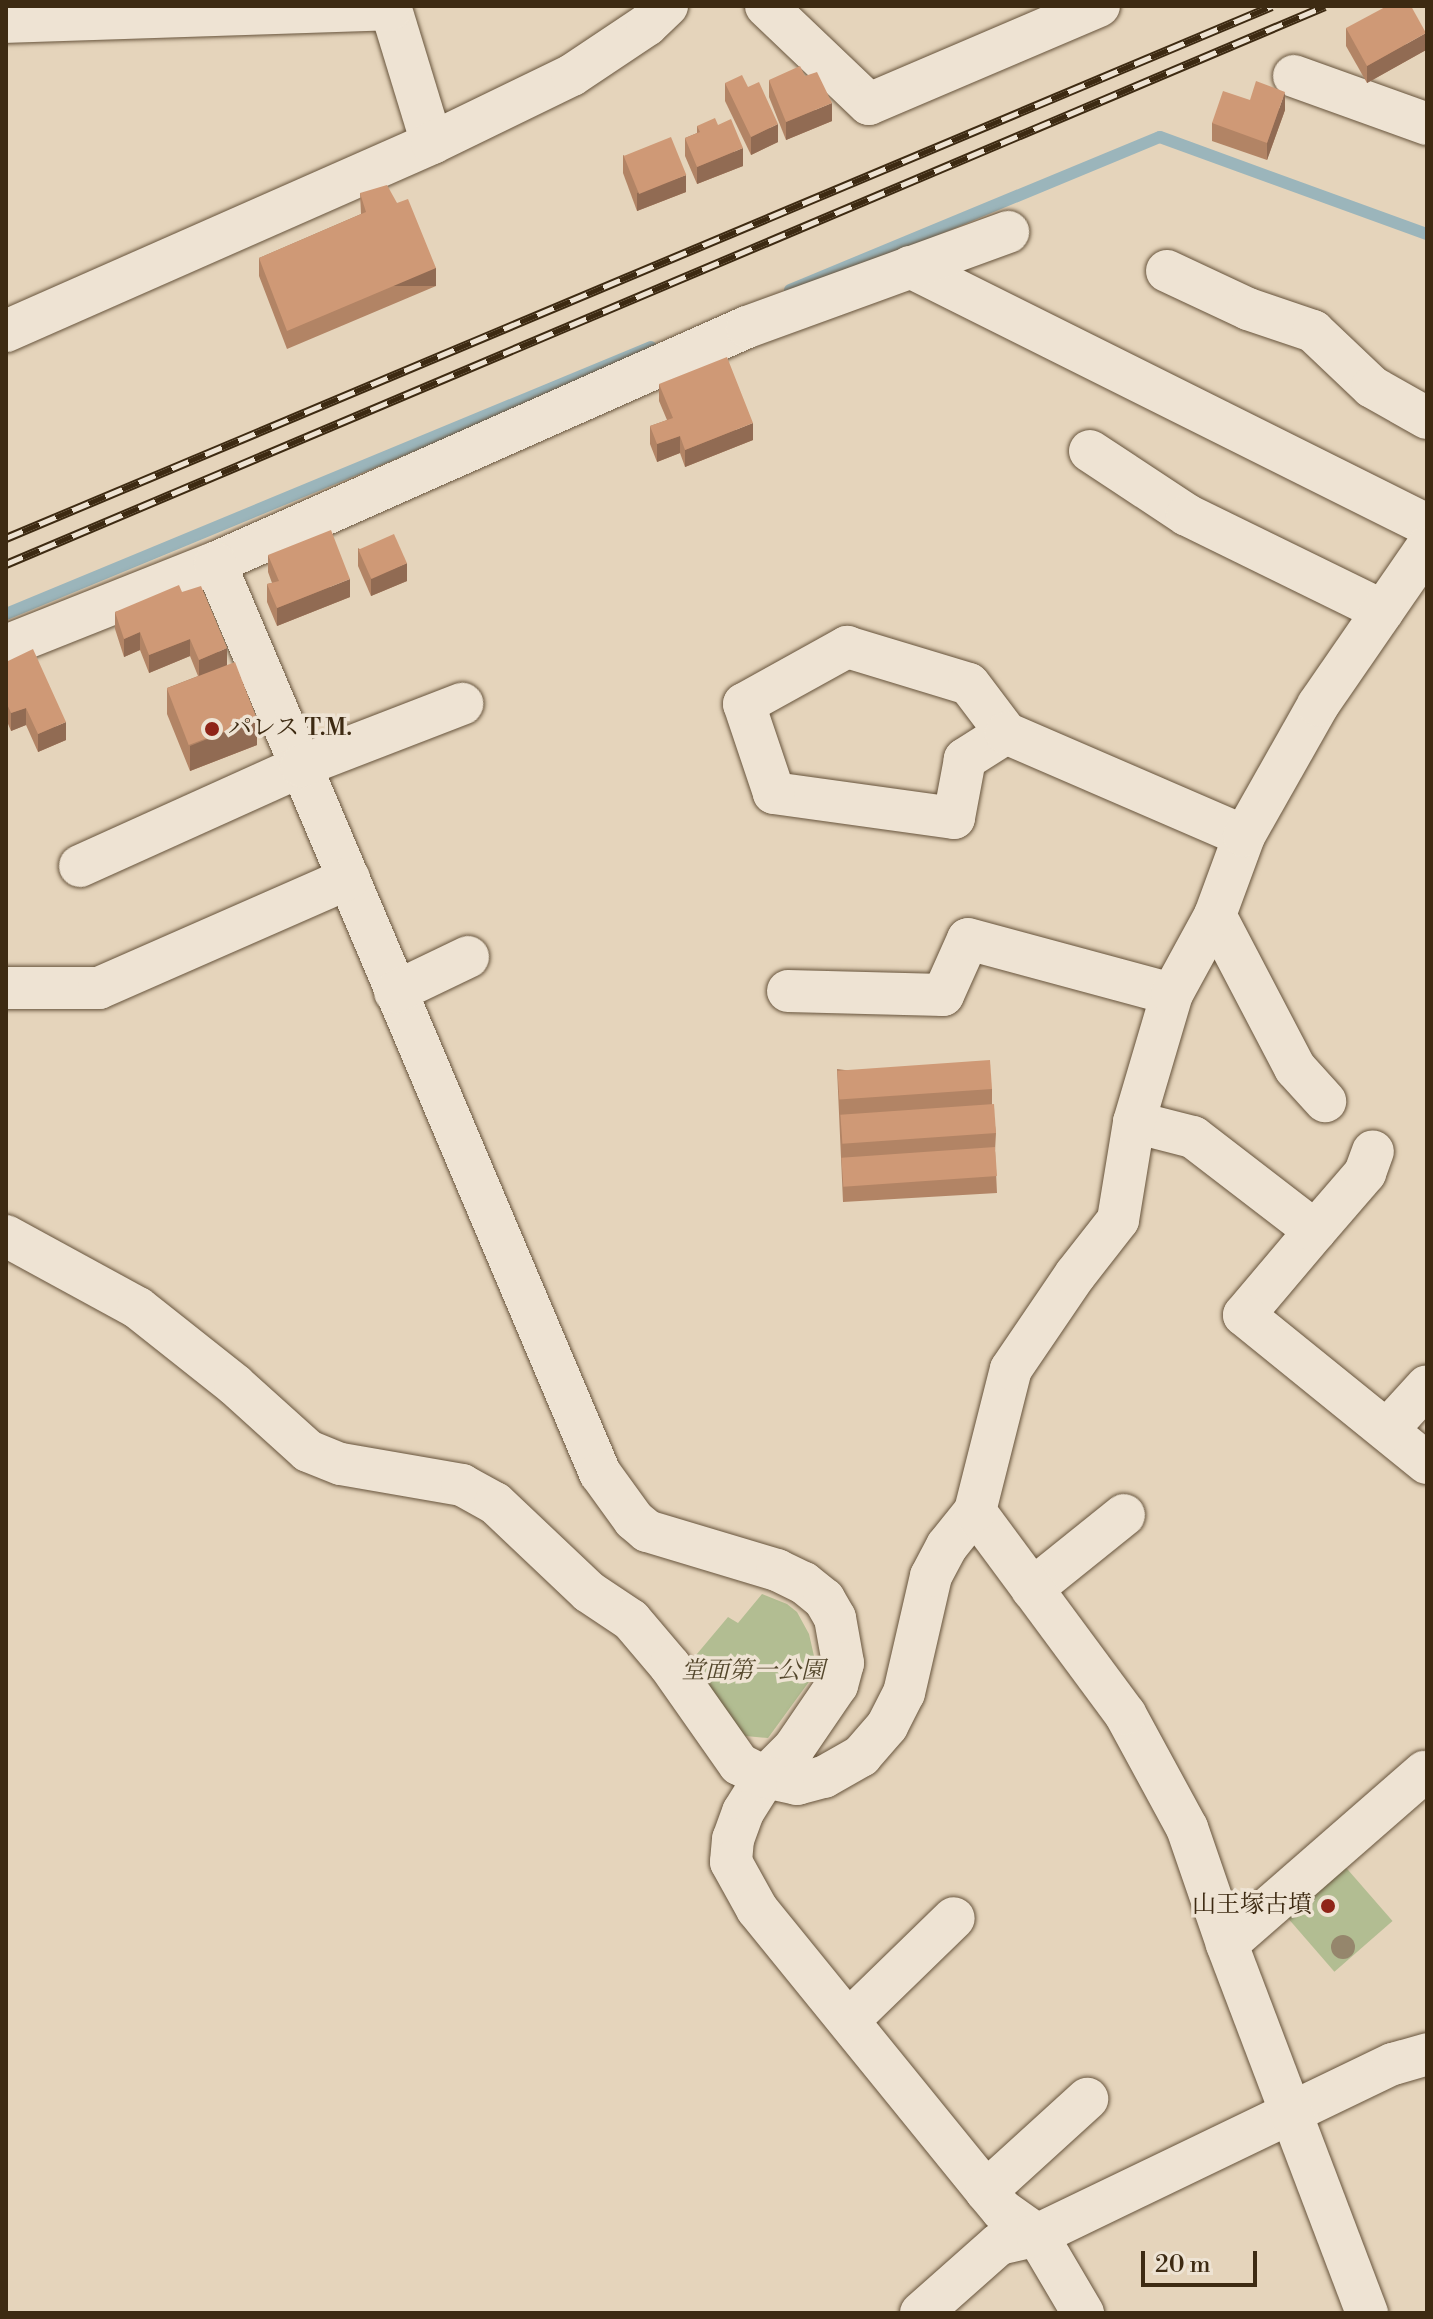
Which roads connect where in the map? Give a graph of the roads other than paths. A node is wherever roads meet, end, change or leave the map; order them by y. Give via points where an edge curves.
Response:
1 (667, 6) edge
2 (766, 6) edge
3 (1099, 6) edge
4 (390, 7) edge
5 (6, 22) edge
6 (1294, 76) dead end
7 (1419, 108) edge
8 (432, 143) junction
9 (1008, 232) dead end
10 (910, 267) junction
11 (1167, 271) dead end
12 (6, 331) edge
13 (1427, 418) edge
14 (1090, 451) dead end
15 (1427, 525) edge
16 (1427, 547) edge
17 (215, 563) junction
18 (1383, 611) junction
19 (6, 646) edge
20 (462, 704) dead end
21 (1006, 733) junction
22 (301, 766) junction
23 (1244, 836) junction
24 (80, 866) dead end
25 (349, 878) junction
26 (1215, 915) junction
27 (468, 957) dead end
28 (6, 988) edge
29 (788, 991) dead end
30 (395, 992) junction
31 (1172, 994) junction
32 (1325, 1101) dead end
33 (1134, 1122) junction
34 (1373, 1151) dead end
35 (1315, 1231) junction
36 (6, 1236) edge
37 (1427, 1386) edge
38 (1387, 1430) junction
39 (1427, 1463) edge
40 (975, 1511) junction
41 (1124, 1515) dead end
42 (1032, 1589) junction
43 (1424, 1772) dead end
44 (765, 1777) junction
45 (954, 1918) dead end
46 (1227, 1944) junction
47 (849, 2020) junction
48 (1427, 2054) edge
49 (1087, 2099) dead end
50 (1291, 2113) junction
51 (986, 2191) junction
52 (1037, 2235) junction
53 (921, 2313) edge
54 (1083, 2313) edge
55 (1367, 2313) edge

1 - 8 street via 572,75
2 - 3 street via 869,104
4 - 5 street
4 - 8 street
6 - 7 street
8 - 12 street
9 - 10 street
10 - 15 street
10 - 17 street via 747,327
11 - 13 street via 1248,309 1313,331 1372,387
14 - 18 street via 1187,515
16 - 18 street
17 - 19 street
17 - 22 street
18 - 23 street via 1318,705
20 - 22 street
21 - 21 street via 969,684 847,647 744,704 774,793 954,818 965,759
21 - 23 street
22 - 24 street
22 - 25 street
23 - 26 street
25 - 28 street via 99,988
25 - 30 street
26 - 31 street
26 - 32 street via 1295,1068
27 - 30 street
29 - 31 street via 943,995 968,939
30 - 44 street via 600,1473 647,1531 777,1570 824,1599 835,1618 843,1663 837,1685 794,1748
31 - 33 street
33 - 35 street via 1193,1137
33 - 40 street via 1118,1220 1011,1369
34 - 35 street via 1365,1173
35 - 38 street via 1244,1315
36 - 44 street via 138,1308 308,1451 341,1464 462,1485 495,1503 589,1592 631,1620 739,1764
37 - 38 street
38 - 39 street
40 - 42 street
40 - 44 street via 931,1576 904,1693 887,1726 861,1756 824,1777 797,1784
41 - 42 street
42 - 46 street via 1125,1714 1181,1815
43 - 46 street
44 - 47 street via 743,1812 731,1862 757,1909
45 - 47 street
46 - 50 street
47 - 51 street
48 - 50 street via 1393,2064
49 - 51 street
50 - 52 street
50 - 55 street
51 - 52 street
52 - 53 street via 999,2244
52 - 54 street

